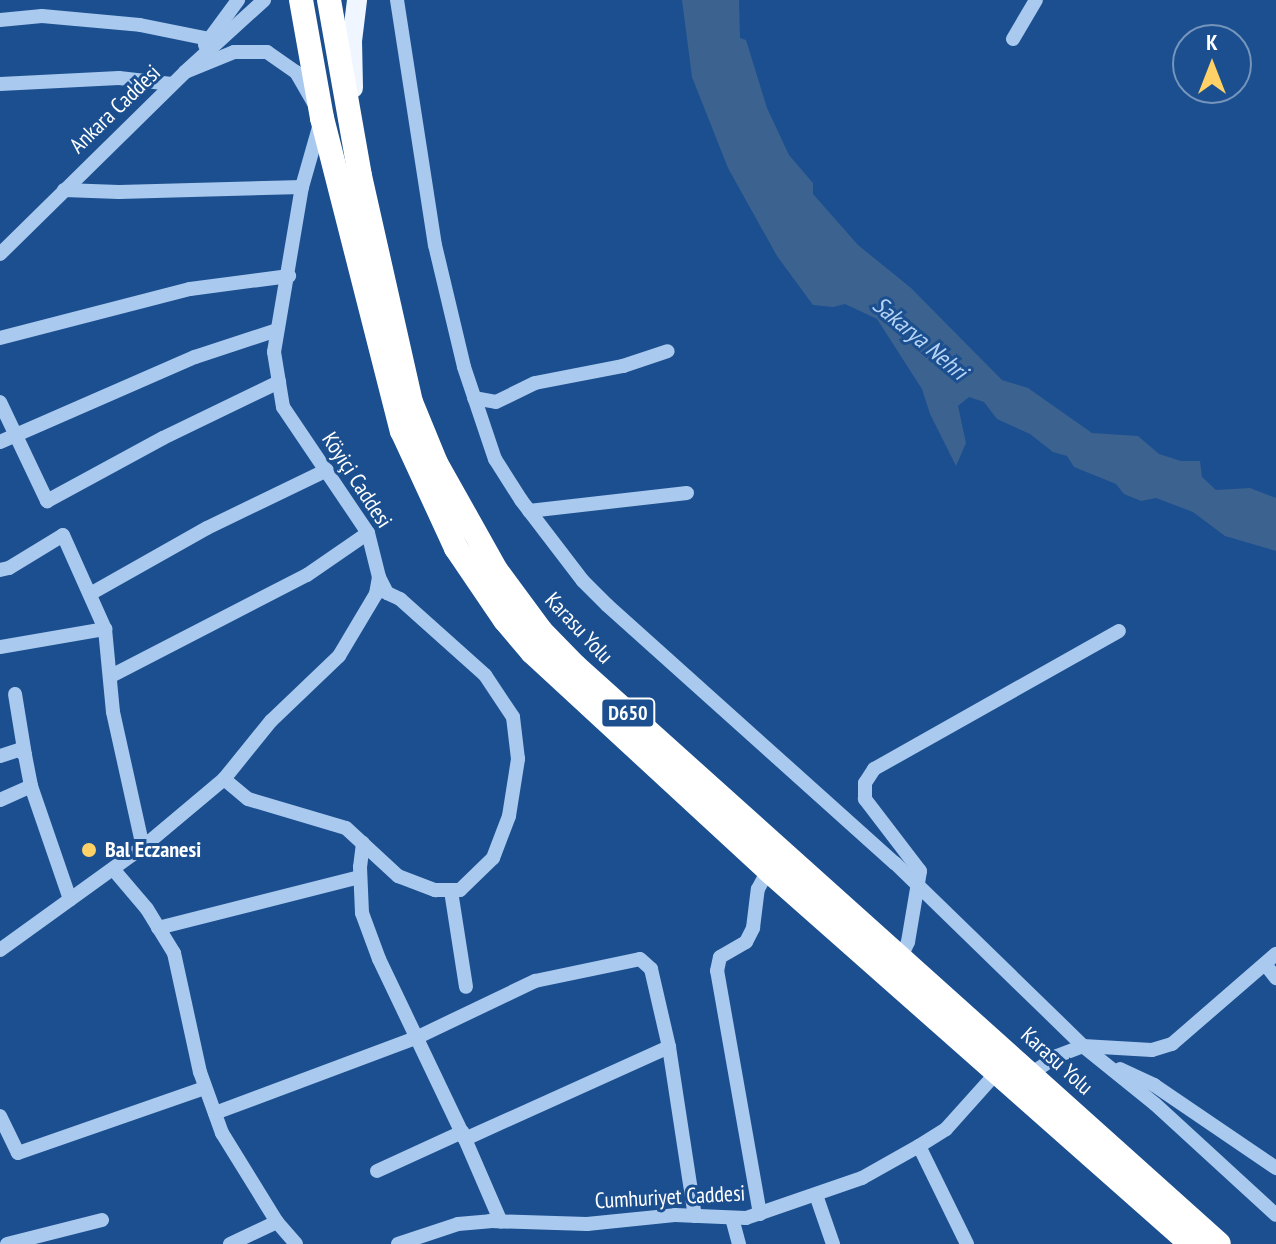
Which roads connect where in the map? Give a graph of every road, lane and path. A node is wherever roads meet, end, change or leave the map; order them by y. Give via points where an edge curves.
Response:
1 (238, 0) edge
2 (264, 0) edge
3 (301, 0) edge
4 (329, 0) edge
5 (357, 0) edge
6 (397, 0) edge
7 (1036, 0) edge
8 (0, 20) edge
9 (209, 39) junction
10 (1013, 39) dead end
11 (185, 72) junction
12 (0, 84) edge
13 (172, 84) junction
14 (322, 118) junction
15 (360, 176) junction
16 (302, 187) junction
17 (64, 190) junction
18 (0, 254) edge
19 (289, 276) junction
20 (277, 330) junction
21 (0, 338) edge
22 (668, 351) dead end
23 (279, 382) junction
24 (474, 398) junction
25 (0, 402) edge
26 (14, 434) junction
27 (0, 442) edge
28 (327, 470) junction
29 (687, 493) dead end
30 (529, 511) junction
31 (368, 533) junction
32 (0, 570) edge
33 (379, 577) junction
34 (90, 594) junction
35 (105, 629) junction
36 (1119, 631) dead end
37 (0, 647) edge
38 (111, 676) junction
39 (15, 694) dead end
40 (25, 755) junction
41 (0, 756) edge
42 (224, 779) junction
43 (31, 786) junction
44 (0, 800) edge
45 (363, 843) junction
46 (143, 847) junction
47 (113, 869) junction
48 (768, 870) junction
49 (360, 877) junction
50 (918, 886) junction
51 (451, 891) junction
52 (70, 899) junction
53 (158, 928) junction
54 (0, 950) edge
55 (901, 957) junction
56 (1270, 959) edge
57 (1276, 978) edge
58 (466, 987) dead end
59 (418, 1037) junction
60 (1083, 1046) junction
61 (669, 1047) junction
62 (1102, 1061) junction
63 (999, 1070) junction
64 (1032, 1073) junction
65 (205, 1088) junction
66 (215, 1113) junction
67 (0, 1116) edge
68 (464, 1135) junction
69 (919, 1146) junction
70 (1276, 1168) edge
71 (377, 1171) dead end
72 (816, 1195) junction
73 (760, 1214) junction
74 (1276, 1215) edge
75 (695, 1216) junction
76 (732, 1218) junction
77 (102, 1220) dead end
78 (277, 1222) junction
79 (501, 1222) junction
80 (7, 1244) edge
81 (230, 1244) edge
82 (296, 1244) edge
83 (398, 1244) edge
84 (739, 1244) edge
85 (833, 1244) edge
86 (967, 1244) edge
87 (1191, 1244) edge
88 (1219, 1244) edge

1 - 9 street
2 - 11 street, Ankara Caddesi
3 - 14 highway, Karasu Yolu / D650
4 - 15 highway, Karasu Yolu / D650
5 - 15 main road via 352,41
6 - 24 street via 435,245
7 - 10 street
8 - 9 street via 42,16 140,25
9 - 11 street
11 - 13 street, Ankara Caddesi
11 - 14 street via 234,52 267,52 296,72
12 - 13 street via 119,78
13 - 17 street, Ankara Caddesi
14 - 16 street, Köyiçi Caddesi
14 - 48 highway, Karasu Yolu / D650 via 402,431 456,548 532,652
15 - 55 highway, Karasu Yolu / D650 via 411,402 442,476 496,570 541,631 575,666
16 - 17 street
16 - 19 street, Köyiçi Caddesi
17 - 18 street, Ankara Caddesi
19 - 20 street, Köyiçi Caddesi
19 - 21 street via 190,289
20 - 23 street, Köyiçi Caddesi
20 - 26 street via 195,357
22 - 24 street via 623,366 535,383 496,402
23 - 26 street via 47,501
23 - 28 street, Köyiçi Caddesi via 283,407
24 - 30 street via 495,459
25 - 26 street
26 - 27 street
28 - 31 street, Köyiçi Caddesi
28 - 34 street via 207,528
29 - 30 street
30 - 50 street via 607,605
31 - 33 street, Köyiçi Caddesi
31 - 38 street via 307,575
32 - 34 street via 63,535
33 - 42 street via 376,594 339,656 271,721
33 - 51 street via 387,593 485,675 513,717 518,759 509,816 493,858 472,882
34 - 35 street
35 - 37 street
35 - 38 street
36 - 50 street via 874,769 865,783 865,799 920,871
38 - 46 street via 113,712
39 - 40 street
40 - 41 street via 19,750
40 - 43 street
42 - 45 street via 248,799 332,821
42 - 46 street
43 - 44 street
43 - 52 street
45 - 49 street
45 - 51 street via 398,876
46 - 47 street
47 - 52 street
47 - 53 street
48 - 63 highway, Karasu Yolu / D650
48 - 73 street via 758,889 746,942 720,957 717,971
49 - 53 street
49 - 59 street via 362,913 374,948
50 - 55 street
50 - 60 street
51 - 58 street
52 - 54 street
53 - 65 street via 174,953
55 - 64 highway, Karasu Yolu / D650
56 - 57 street
56 - 60 street via 1165,1047
59 - 61 street via 535,981 640,959 651,969
59 - 66 street
59 - 68 street
60 - 62 street
60 - 64 street
61 - 68 street
61 - 75 street
62 - 70 street via 1154,1085
62 - 74 street
63 - 69 street, Cumhuriyet Caddesi via 946,1129
63 - 87 highway, Karasu Yolu / D650
64 - 88 highway, Karasu Yolu / D650
65 - 66 street
65 - 67 street via 18,1153
66 - 78 street
68 - 71 street
68 - 79 street
69 - 72 street, Cumhuriyet Caddesi via 862,1178
69 - 86 street
72 - 73 street, Cumhuriyet Caddesi
72 - 85 street
73 - 76 street, Cumhuriyet Caddesi
75 - 76 street, Cumhuriyet Caddesi
75 - 79 street, Cumhuriyet Caddesi via 587,1224
76 - 84 street
77 - 80 street
78 - 81 street
78 - 82 street
79 - 83 street, Cumhuriyet Caddesi via 458,1224

